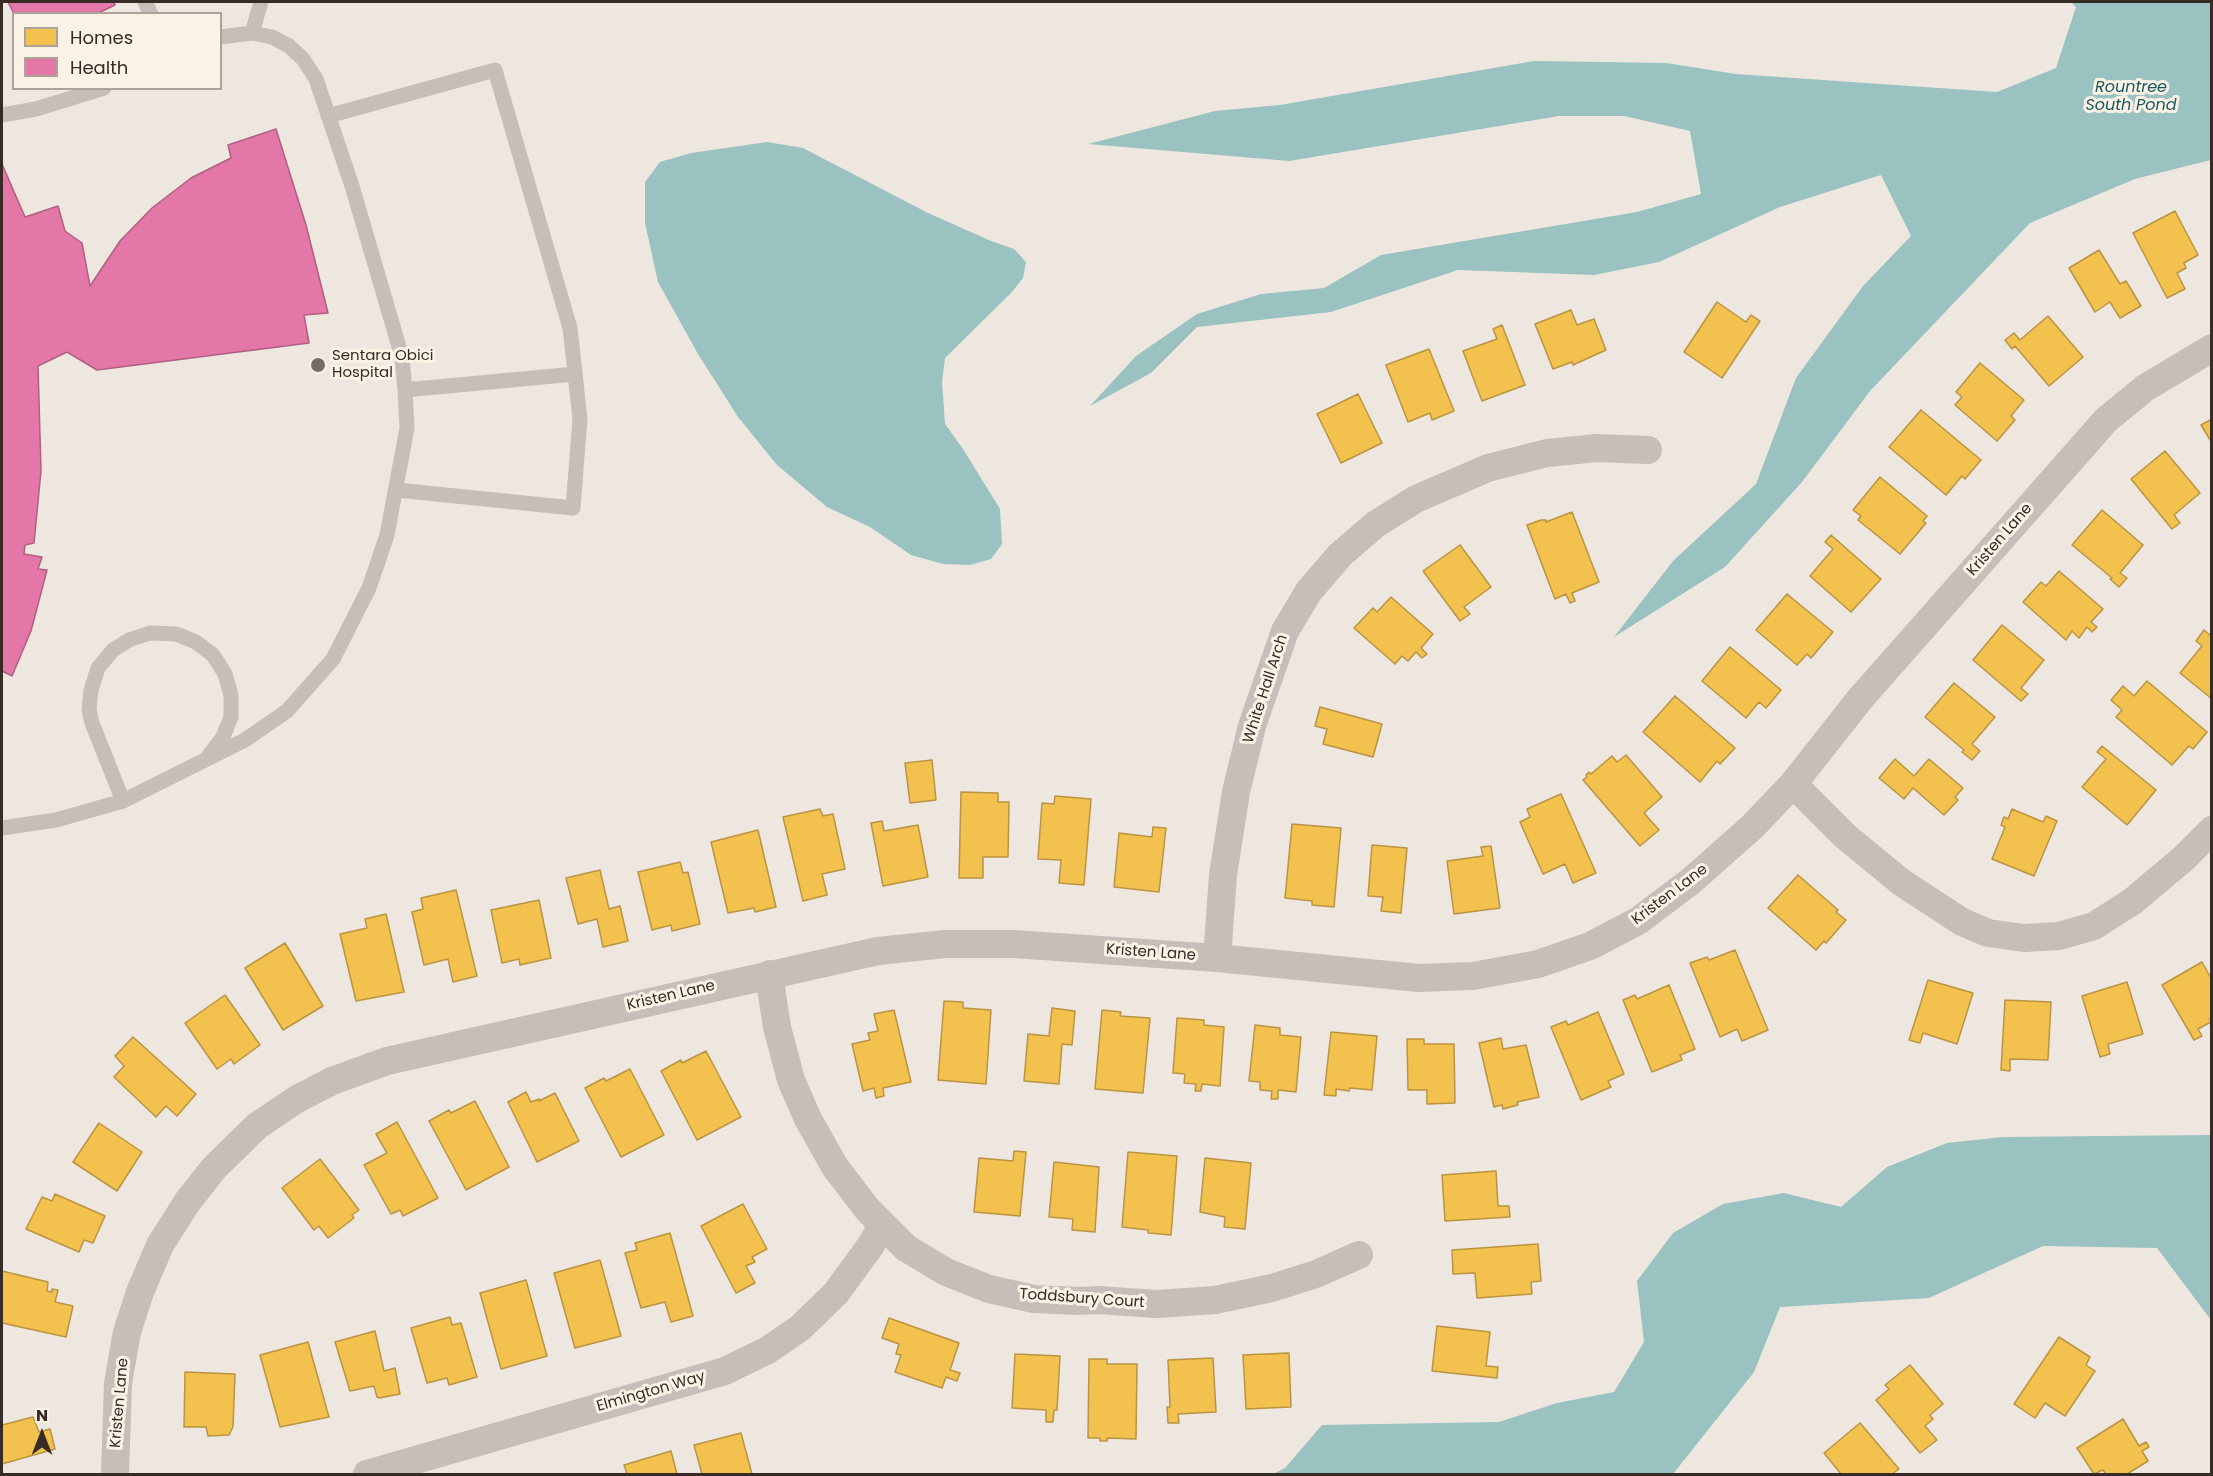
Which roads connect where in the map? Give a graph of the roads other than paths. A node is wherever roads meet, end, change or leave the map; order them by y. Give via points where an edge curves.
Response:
1 (261, 2) edge
2 (252, 33) junction
3 (222, 37) edge
4 (98, 90) edge
5 (2, 116) edge
6 (328, 116) junction
7 (2211, 348) edge
8 (575, 375) junction
9 (405, 390) junction
10 (1648, 450) dead end
11 (397, 490) junction
12 (192, 768) junction
13 (1793, 784) junction
14 (123, 801) junction
15 (2, 828) edge
16 (2211, 830) edge
17 (1217, 958) junction
18 (769, 974) junction
19 (882, 1225) junction
20 (1359, 1256) dead end
21 (115, 1474) edge
22 (367, 1474) edge

1 - 2 lane
2 - 3 lane
2 - 6 lane via 272,37 303,59 316,79
4 - 5 lane via 36,110
6 - 8 lane via 495,70 570,328
6 - 9 lane via 402,357
7 - 13 street, Kristen Lane via 2145,388 2106,420 1860,699
8 - 9 lane
8 - 11 lane via 580,419 573,508
9 - 11 lane via 407,428
10 - 17 street, White Hall Arch via 1597,448 1547,453 1488,468 1416,499 1376,524 1324,573 1284,631 1252,726 1236,792 1223,875
11 - 12 lane via 369,588 333,659 287,711 245,740
12 - 14 lane
12 - 14 lane via 210,755 231,717 231,695 225,674 213,655 176,634 150,633 129,640 113,650 98,668 89,710
13 - 16 street via 1845,836 1901,882 1962,922 1988,933 2024,938 2059,936 2094,926 2133,901
13 - 17 street, Kristen Lane via 1691,881 1638,921 1590,946 1538,964 1473,976 1419,978
14 - 15 lane via 56,820
17 - 18 street, Kristen Lane via 1013,944 945,944 878,951
18 - 19 street, Toddsbury Court via 777,1028 808,1119 835,1167
18 - 21 street, Kristen Lane via 387,1061 332,1081 257,1126 214,1168 188,1201 160,1245 140,1292 127,1332 118,1383
19 - 20 street, Toddsbury Court via 906,1248 946,1272 989,1289 1034,1299 1157,1304 1215,1300 1272,1288
19 - 22 street, Elmington Way via 836,1293 800,1328 768,1350 724,1371

